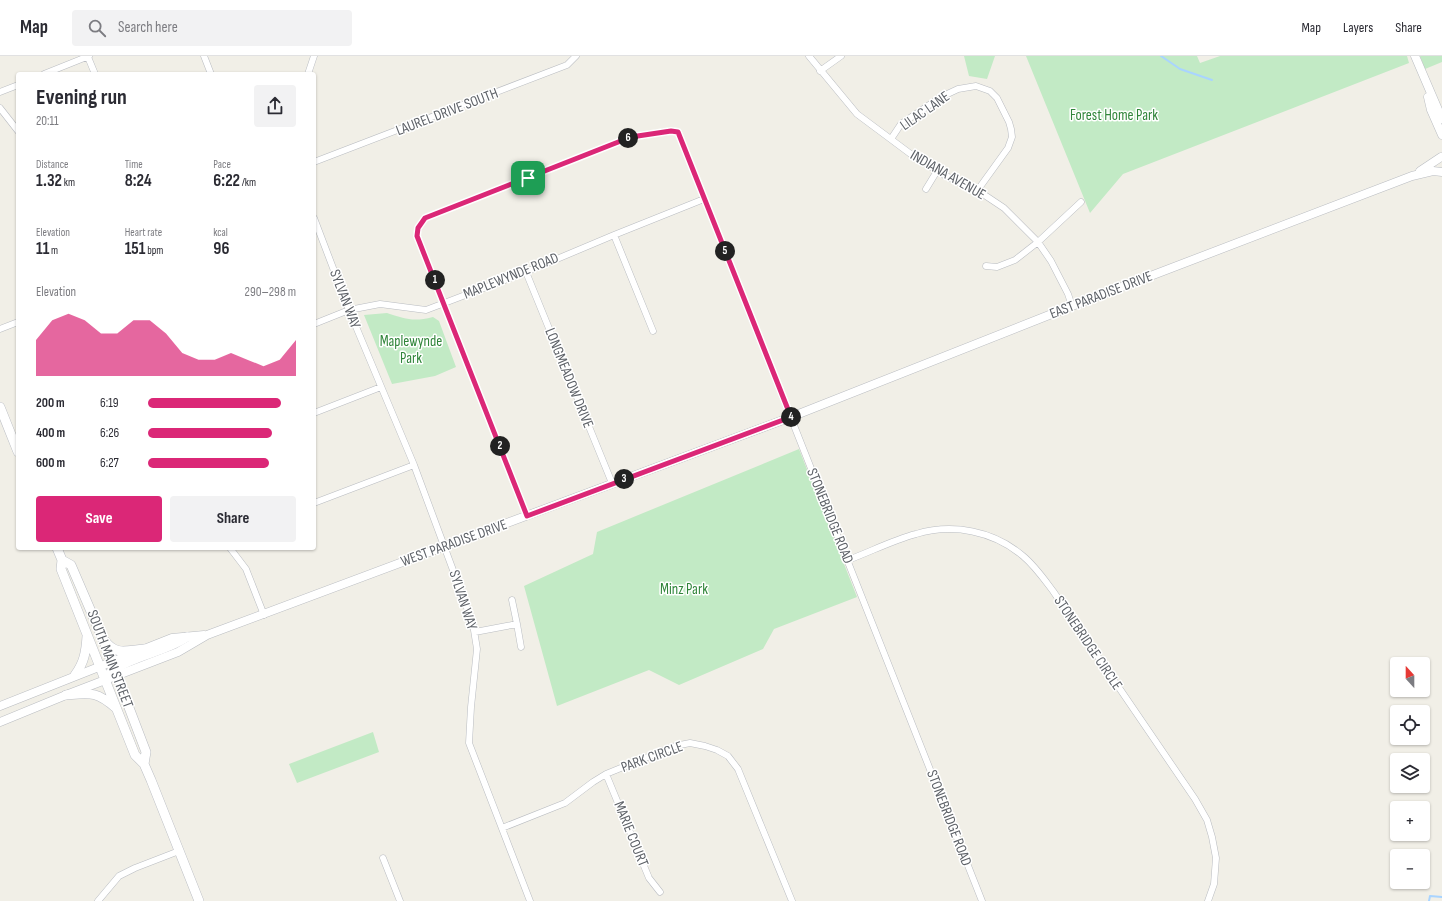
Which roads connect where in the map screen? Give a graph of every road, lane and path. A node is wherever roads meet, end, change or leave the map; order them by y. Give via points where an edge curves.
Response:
1 (89, 56) edge
2 (204, 56) edge
3 (314, 56) edge
4 (576, 56) edge
5 (809, 56) edge
6 (841, 56) edge
7 (1415, 56) edge
8 (820, 71) junction
9 (49, 72) edge
10 (94, 72) edge
11 (210, 72) edge
12 (309, 72) edge
13 (1426, 85) junction
14 (16, 86) edge
15 (0, 92) edge
16 (0, 108) edge
17 (1442, 119) edge
18 (16, 128) edge
19 (1442, 135) edge
20 (891, 140) junction
21 (1442, 157) edge
22 (316, 161) edge
23 (1442, 167) edge
24 (937, 171) junction
25 (1442, 172) edge
26 (1412, 176) junction
27 (926, 189) dead end
28 (977, 191) junction
29 (704, 199) junction
30 (1081, 202) dead end
31 (316, 223) edge
32 (614, 234) junction
33 (1038, 242) junction
34 (986, 266) dead end
35 (526, 272) junction
36 (444, 303) junction
37 (1072, 306) junction
38 (349, 310) junction
39 (16, 323) edge
40 (316, 323) edge
41 (0, 329) edge
42 (653, 332) dead end
43 (380, 387) junction
44 (0, 407) edge
45 (316, 412) edge
46 (791, 417) junction
47 (16, 447) edge
48 (414, 465) junction
49 (612, 483) junction
50 (316, 502) edge
51 (527, 516) junction
52 (445, 546) junction
53 (58, 550) edge
54 (232, 550) edge
55 (62, 560) junction
56 (848, 560) junction
57 (512, 600) dead end
58 (264, 615) junction
59 (517, 624) junction
60 (474, 632) junction
61 (87, 633) junction
62 (207, 635) junction
63 (102, 637) junction
64 (187, 637) junction
65 (521, 647) dead end
66 (144, 649) junction
67 (100, 666) junction
68 (114, 669) junction
69 (75, 676) junction
70 (106, 679) junction
71 (66, 695) junction
72 (0, 706) edge
73 (117, 709) junction
74 (0, 722) edge
75 (144, 764) junction
76 (606, 774) junction
77 (502, 828) junction
78 (179, 851) junction
79 (383, 858) dead end
80 (660, 892) dead end
81 (98, 901) edge
82 (199, 901) edge
83 (400, 901) edge
84 (530, 901) edge
85 (792, 901) edge
86 (982, 901) edge
87 (1208, 901) edge

1 - 9 street
1 - 10 street
2 - 11 street
3 - 12 street
4 - 22 street, LAUREL DRIVE SOUTH via 567,65
5 - 8 street, INDIANA AVENUE
6 - 8 street
7 - 13 street
8 - 20 street, INDIANA AVENUE via 857,114
13 - 17 street
13 - 19 street
14 - 15 street
16 - 18 street
20 - 24 street, INDIANA AVENUE
20 - 28 street, LILAC LANE via 901,124 941,97 958,89 976,86 990,91 997,98 1009,122 1012,137 1008,148
21 - 23 street
21 - 26 street, EAST PARADISE DRIVE
24 - 27 street
24 - 28 street, INDIANA AVENUE
25 - 26 street, EAST PARADISE DRIVE via 1433,171
26 - 37 street, EAST PARADISE DRIVE
28 - 33 street, INDIANA AVENUE via 1004,208
29 - 32 street, MAPLEWYNDE ROAD
29 - 36 street, STONEBRIDGE ROAD via 678,132 671,131 631,137 425,218 418,228 417,236
29 - 46 street, STONEBRIDGE ROAD
30 - 33 street
31 - 38 street, SYLVAN WAY
32 - 35 street, MAPLEWYNDE ROAD
32 - 42 street
33 - 34 street via 1005,265
33 - 37 street, INDIANA AVENUE via 1051,261
35 - 36 street, MAPLEWYNDE ROAD
35 - 49 street, LONGMEADOW DRIVE
36 - 38 street, MAPLEWYNDE ROAD via 426,310 380,304
36 - 51 street
37 - 46 street, EAST PARADISE DRIVE
38 - 40 street, MAPLEWYNDE ROAD
38 - 43 street, SYLVAN WAY
39 - 41 street
43 - 45 street
43 - 48 street, SYLVAN WAY
44 - 47 main road
46 - 49 street, WEST PARADISE DRIVE
46 - 56 street, STONEBRIDGE ROAD
48 - 50 street
48 - 52 street, SYLVAN WAY
49 - 51 street, WEST PARADISE DRIVE
51 - 52 street, WEST PARADISE DRIVE
52 - 58 street, WEST PARADISE DRIVE
52 - 60 street, SYLVAN WAY
53 - 55 main road, SOUTH MAIN STREET
54 - 58 street via 246,569
55 - 61 main road, SOUTH MAIN STREET via 61,569
55 - 63 main road, SOUTH MAIN STREET via 71,565
56 - 86 street, STONEBRIDGE ROAD
56 - 87 street, STONEBRIDGE CIRCLE via 915,534 948,529 966,530 989,536 1024,556 1053,591 1205,816 1216,858 1214,884
57 - 59 street
58 - 62 street, WEST PARADISE DRIVE
59 - 60 street
59 - 65 street
60 - 77 street, SYLVAN WAY via 477,649 469,743
61 - 67 main road, SOUTH MAIN STREET
61 - 69 main road via 84,661
62 - 64 street, WEST PARADISE DRIVE
62 - 68 street, WEST PARADISE DRIVE via 178,652
63 - 66 main road via 112,649
63 - 68 main road, SOUTH MAIN STREET
64 - 66 street, WEST PARADISE DRIVE via 172,638
64 - 68 main road via 170,647
66 - 68 street, WEST PARADISE DRIVE
67 - 68 street, WEST PARADISE DRIVE
67 - 69 street, WEST PARADISE DRIVE
67 - 70 main road, SOUTH MAIN STREET
68 - 70 main road
68 - 75 main road, SOUTH MAIN STREET via 146,752
69 - 72 street, WEST PARADISE DRIVE
70 - 71 street
70 - 73 main road, SOUTH MAIN STREET
71 - 73 main road via 91,693
71 - 74 street
73 - 75 main road, SOUTH MAIN STREET via 135,755
75 - 78 main road, SOUTH MAIN STREET
76 - 77 street, PARK CIRCLE via 565,803
76 - 80 street, MARIE COURT via 649,878
76 - 85 street, PARK CIRCLE via 675,746 690,743 718,750 728,756 738,769
77 - 84 street, SYLVAN WAY
78 - 81 street via 119,876
78 - 82 main road, SOUTH MAIN STREET
79 - 83 street

